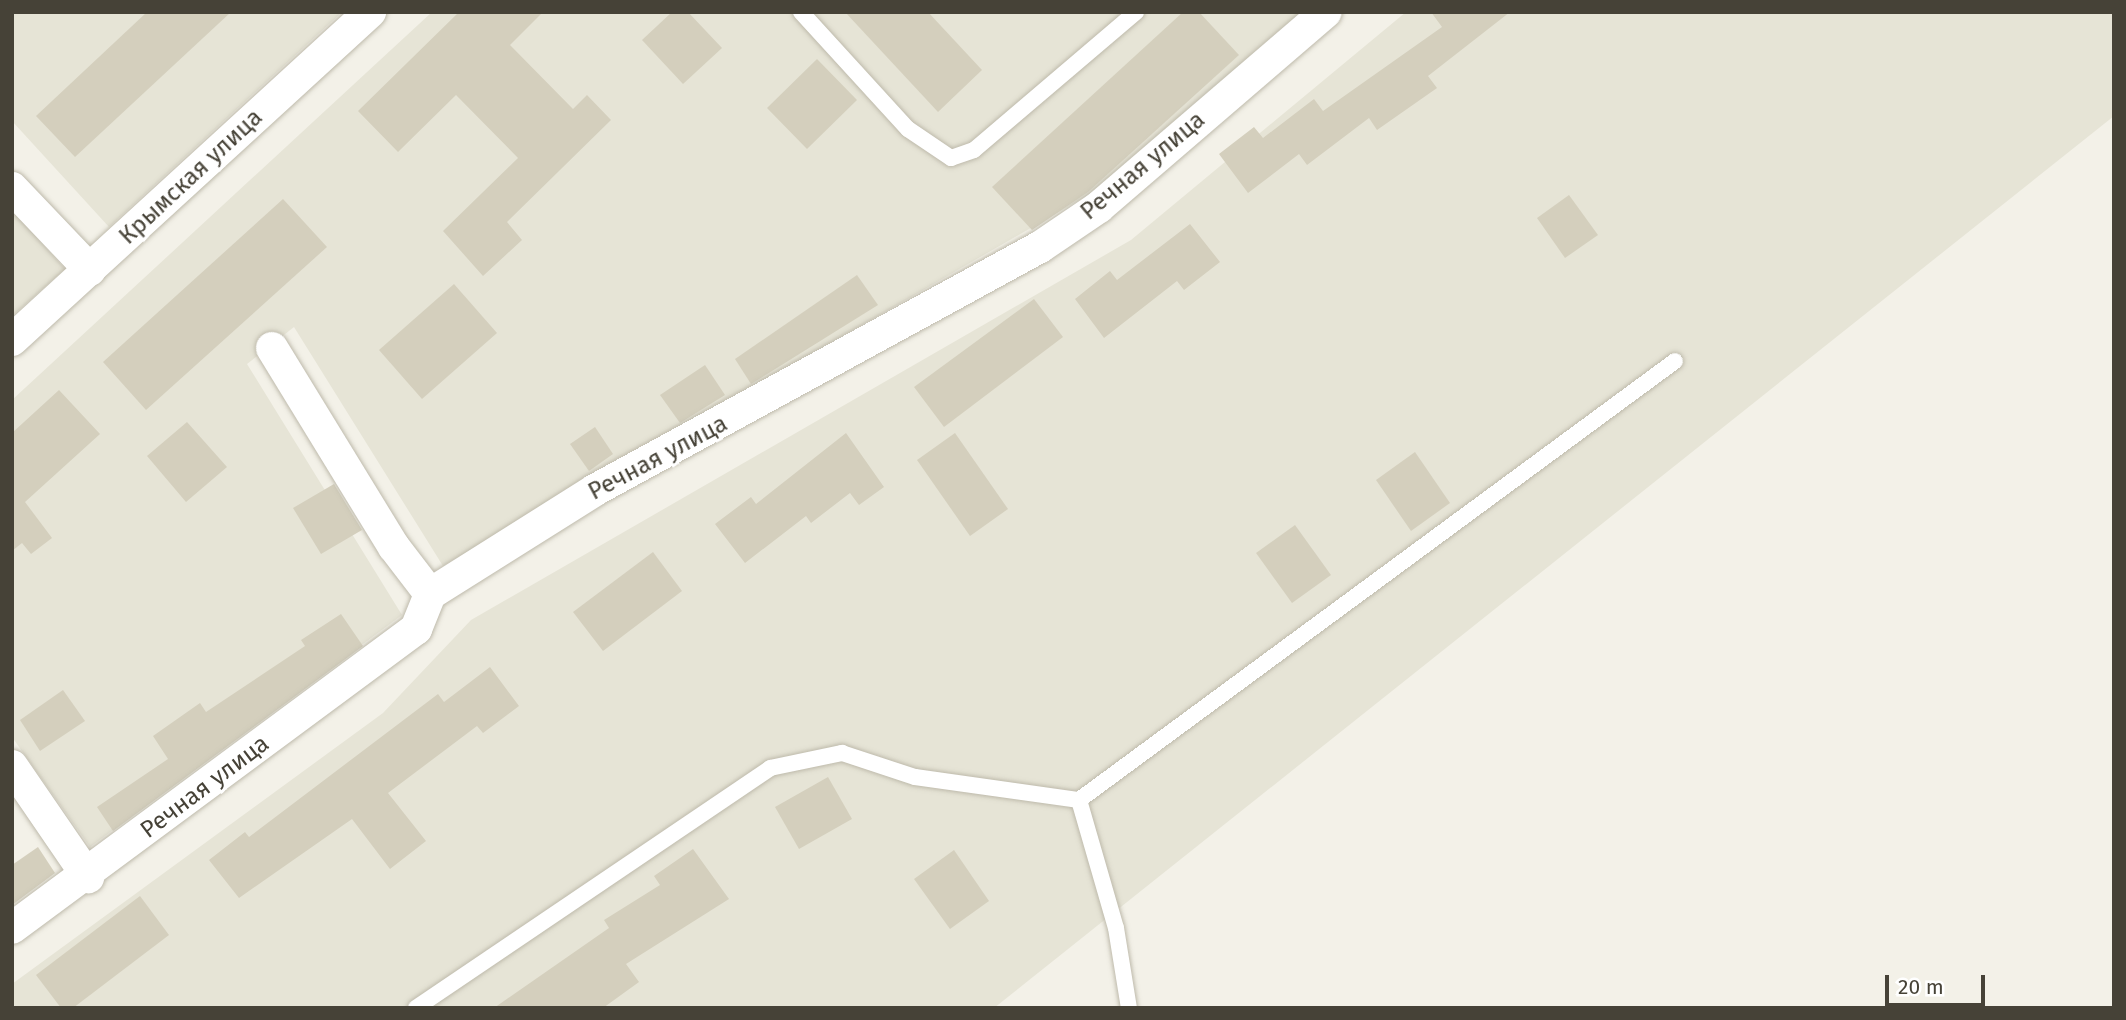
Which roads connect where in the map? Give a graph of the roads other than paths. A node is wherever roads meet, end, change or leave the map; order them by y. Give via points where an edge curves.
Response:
1 (370, 12) edge
2 (801, 12) edge
3 (1136, 12) edge
4 (1312, 16) edge
5 (12, 188) edge
6 (90, 270) junction
7 (12, 340) edge
8 (272, 348) dead end
9 (1675, 361) dead end
10 (430, 594) junction
11 (12, 766) edge
12 (1079, 800) junction
13 (88, 877) junction
14 (12, 928) edge
15 (416, 1008) edge
16 (1129, 1008) edge

1 - 6 street, Крымская улица
2 - 3 lane via 908,129 930,149 951,158 974,150
4 - 10 street, Речная улица via 1099,207 1040,247 595,490
5 - 6 street
6 - 7 street, Крымская улица
8 - 10 street via 394,547
9 - 12 lane
10 - 13 street, Речная улица via 416,629
11 - 13 street
12 - 15 lane via 915,777 842,753 770,768
12 - 16 lane via 1116,928
13 - 14 street, Речная улица

